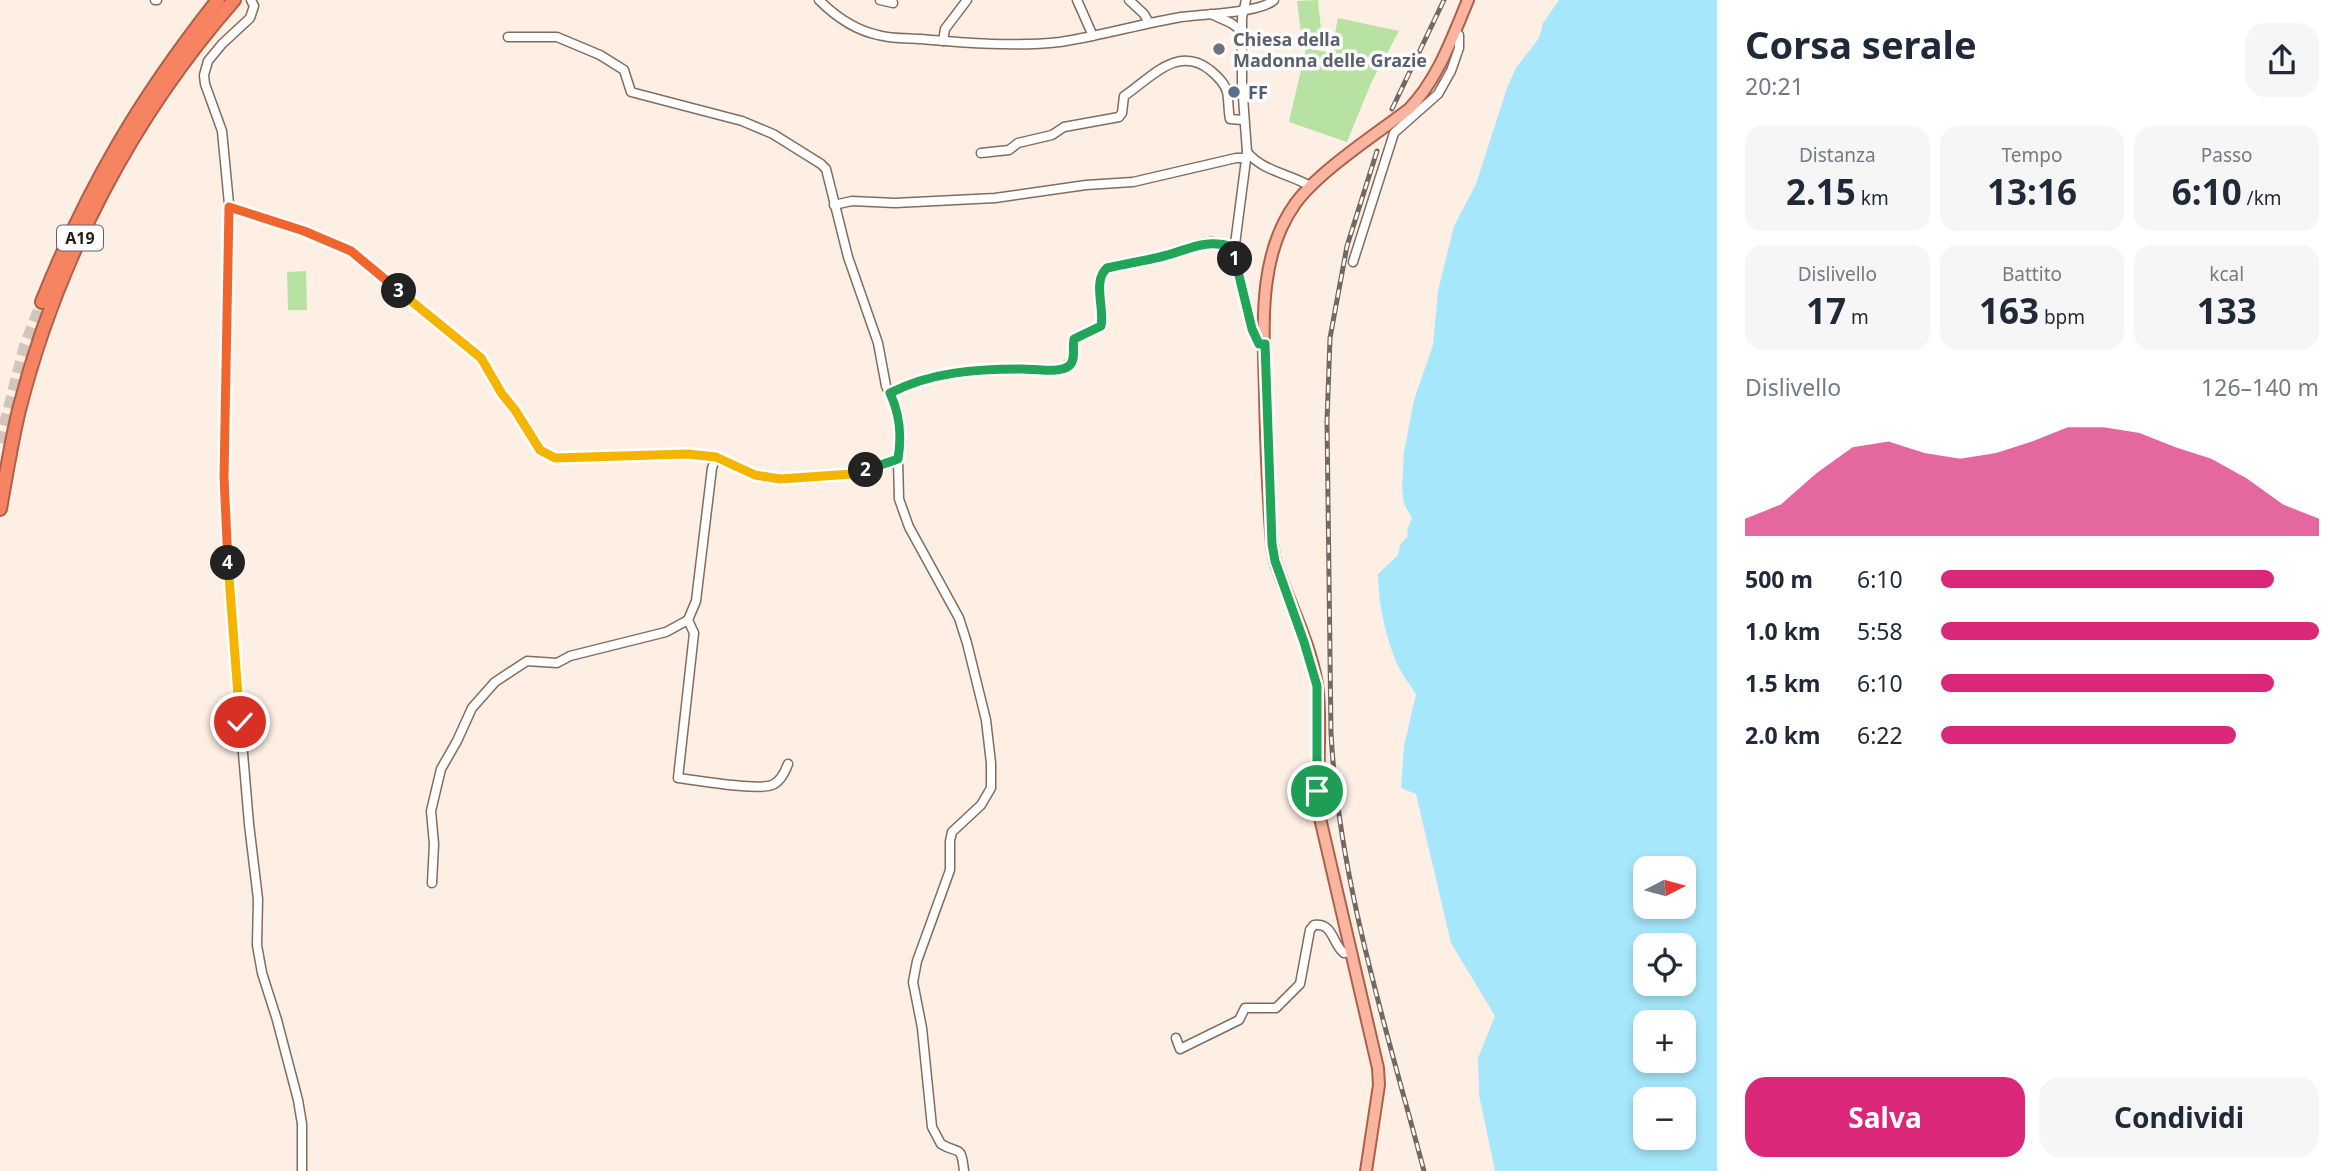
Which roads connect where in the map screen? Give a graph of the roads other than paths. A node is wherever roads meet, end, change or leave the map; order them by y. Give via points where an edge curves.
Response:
1 (218, 0) edge
2 (233, 0) edge
3 (251, 0) edge
4 (819, 0) edge
5 (880, 0) edge
6 (967, 0) edge
7 (1077, 0) edge
8 (1129, 0) edge
9 (1246, 0) edge
10 (1275, 0) edge
11 (1468, 0) edge
12 (893, 3) dead end
13 (1243, 10) junction
14 (1208, 13) junction
15 (1150, 23) junction
16 (1241, 31) junction
17 (1454, 32) junction
18 (1093, 36) junction
19 (508, 37) dead end
20 (943, 41) junction
21 (1243, 120) junction
22 (981, 153) dead end
23 (1246, 155) junction
24 (1310, 186) junction
25 (834, 205) junction
26 (229, 207) junction
27 (1234, 247) junction
28 (1353, 262) dead end
29 (42, 302) tunnel mouth
30 (1265, 344) junction
31 (890, 393) junction
32 (716, 457) junction
33 (898, 459) junction
34 (0, 509) edge
35 (688, 620) junction
36 (788, 764) dead end
37 (432, 883) dead end
38 (1350, 952) junction
39 (1176, 1038) dead end
40 (302, 1171) edge
41 (964, 1171) edge
42 (1366, 1171) edge

1 - 29 highway, A19 via 122,135 80,214
2 - 34 highway, A19 via 198,42 136,134 76,248 31,368
3 - 26 street via 250,18 215,52 204,75 222,131
4 - 20 street via 850,25 879,36
5 - 12 street
6 - 20 street via 945,29
7 - 18 street
8 - 15 street
9 - 13 street
10 - 13 street
11 - 17 main road
13 - 14 street
13 - 16 street
14 - 15 street
14 - 16 street
15 - 18 street
16 - 21 street
17 - 24 main road via 1435,74 1409,109
17 - 28 street via 1459,35 1459,48 1438,94 1394,133
18 - 20 street via 1025,44
19 - 25 street via 557,37 577,44 624,70 631,92 716,113 773,134 826,169
21 - 22 street via 1230,119 1227,90 1216,75 1185,61 1162,66 1124,96 1119,117 1063,127 1009,150
21 - 23 street
23 - 24 street
23 - 25 street via 1133,182 995,198
23 - 27 street
24 - 30 main road via 1285,220 1269,266
25 - 31 street
26 - 32 street via 351,251 481,358 547,456
26 - 40 street via 224,477 228,576 258,899 258,959 298,1100
27 - 30 street via 1252,329 1259,344
27 - 31 street via 1199,244 1104,270 1101,326 1074,339 1073,359 1064,369 970,371 933,377
30 - 38 main road via 1268,486 1275,561 1317,686 1320,818
31 - 33 street via 898,412
32 - 33 street via 755,475 780,479 852,474
32 - 35 street via 696,601
33 - 41 street via 903,513 948,595 967,643 986,720 991,763 991,788 981,805 953,832 950,870 916,961 913,982 932,1127 940,1144 959,1151
35 - 36 street via 694,633 678,778 772,785
35 - 37 street via 666,632 557,663 527,661 495,682 472,708 441,769 431,811
38 - 39 street via 1339,950 1326,927 1314,925 1300,984 1276,1008 1245,1008 1238,1020 1180,1049
38 - 42 main road via 1378,1068

